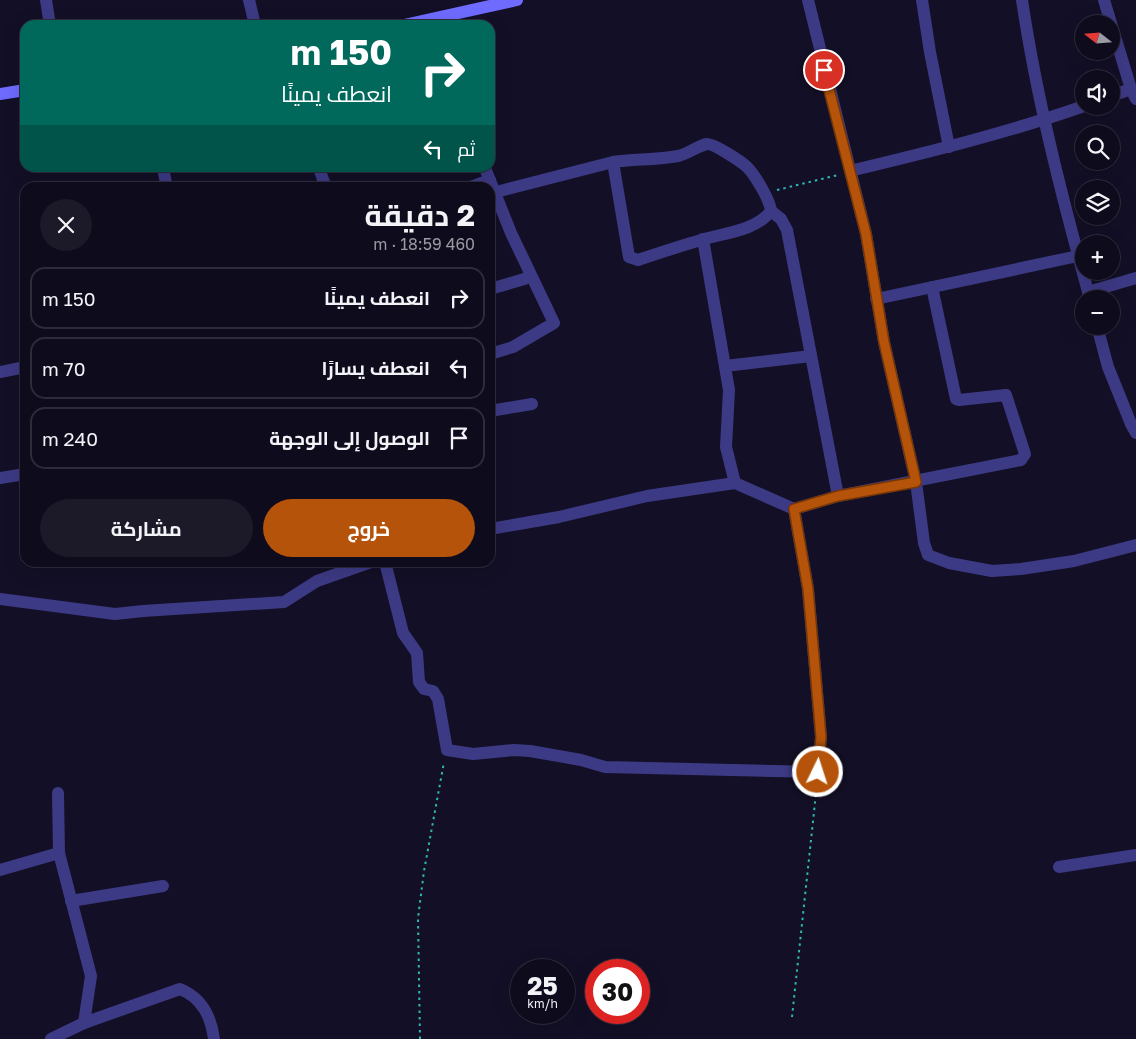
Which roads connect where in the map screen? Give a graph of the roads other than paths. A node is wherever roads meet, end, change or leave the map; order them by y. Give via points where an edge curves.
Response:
1 (46, 0) edge
2 (249, 0) edge
3 (517, 0) edge
4 (808, 0) edge
5 (922, 0) edge
6 (1022, 0) edge
7 (1104, 0) edge
8 (49, 20) edge
9 (254, 20) edge
10 (441, 20) edge
11 (20, 91) edge
12 (0, 94) edge
13 (1134, 94) edge
14 (1120, 95) edge
15 (1075, 109) edge
16 (1046, 119) junction
17 (949, 147) junction
18 (612, 162) junction
19 (850, 172) junction
20 (495, 186) edge
21 (495, 192) edge
22 (771, 211) junction
23 (703, 239) junction
24 (1075, 243) edge
25 (1075, 257) edge
26 (531, 277) junction
27 (1136, 278) edge
28 (932, 287) junction
29 (495, 288) edge
30 (1103, 290) edge
31 (876, 299) junction
32 (1099, 335) edge
33 (495, 352) edge
34 (812, 356) junction
35 (725, 366) junction
36 (20, 368) edge
37 (0, 372) edge
38 (532, 404) dead end
39 (495, 410) edge
40 (1136, 434) edge
41 (20, 475) edge
42 (0, 478) edge
43 (916, 482) junction
44 (736, 484) junction
45 (838, 496) junction
46 (794, 509) junction
47 (495, 528) edge
48 (1136, 545) edge
49 (357, 567) edge
50 (385, 567) edge
51 (0, 599) edge
52 (58, 793) dead end
53 (59, 853) junction
54 (1136, 855) edge
55 (1059, 867) dead end
56 (0, 870) edge
57 (163, 886) dead end
58 (71, 901) junction
59 (84, 1023) junction
60 (57, 1038) edge
61 (214, 1039) edge

1 - 8 street
2 - 9 street
3 - 10 main road
4 - 19 street
5 - 17 street
6 - 16 street
7 - 13 street
11 - 12 main road
13 - 14 street
15 - 16 street
16 - 17 street
16 - 24 street
17 - 19 street
18 - 20 street
18 - 22 street via 680,156 712,144 747,166
18 - 23 street via 629,257 638,260
19 - 31 street via 866,234
21 - 26 street
22 - 23 street via 765,218 742,229
22 - 34 street via 788,230
23 - 35 street
25 - 28 street
26 - 29 street
26 - 33 street via 554,323 513,347
27 - 30 street
28 - 31 street
28 - 43 street via 956,399 1006,395 1025,454 1021,460
31 - 43 street
32 - 40 street via 1108,367
34 - 35 street
34 - 45 street
35 - 44 street via 729,390 726,447
36 - 37 street
38 - 39 street
41 - 42 street
43 - 45 street
43 - 48 street via 928,555 949,563 992,571 1021,569 1074,561
44 - 46 street
44 - 47 street via 647,496
45 - 46 street
46 - 50 street via 808,589 821,737 818,772 605,767 530,751 473,754 446,750 438,699 420,685 417,653 404,633
49 - 51 street via 317,581 284,602 114,614
52 - 53 street
53 - 56 street
53 - 58 street
54 - 55 street
57 - 58 street
58 - 59 street via 91,976
59 - 60 street
59 - 61 street via 180,989 192,994 204,1008

